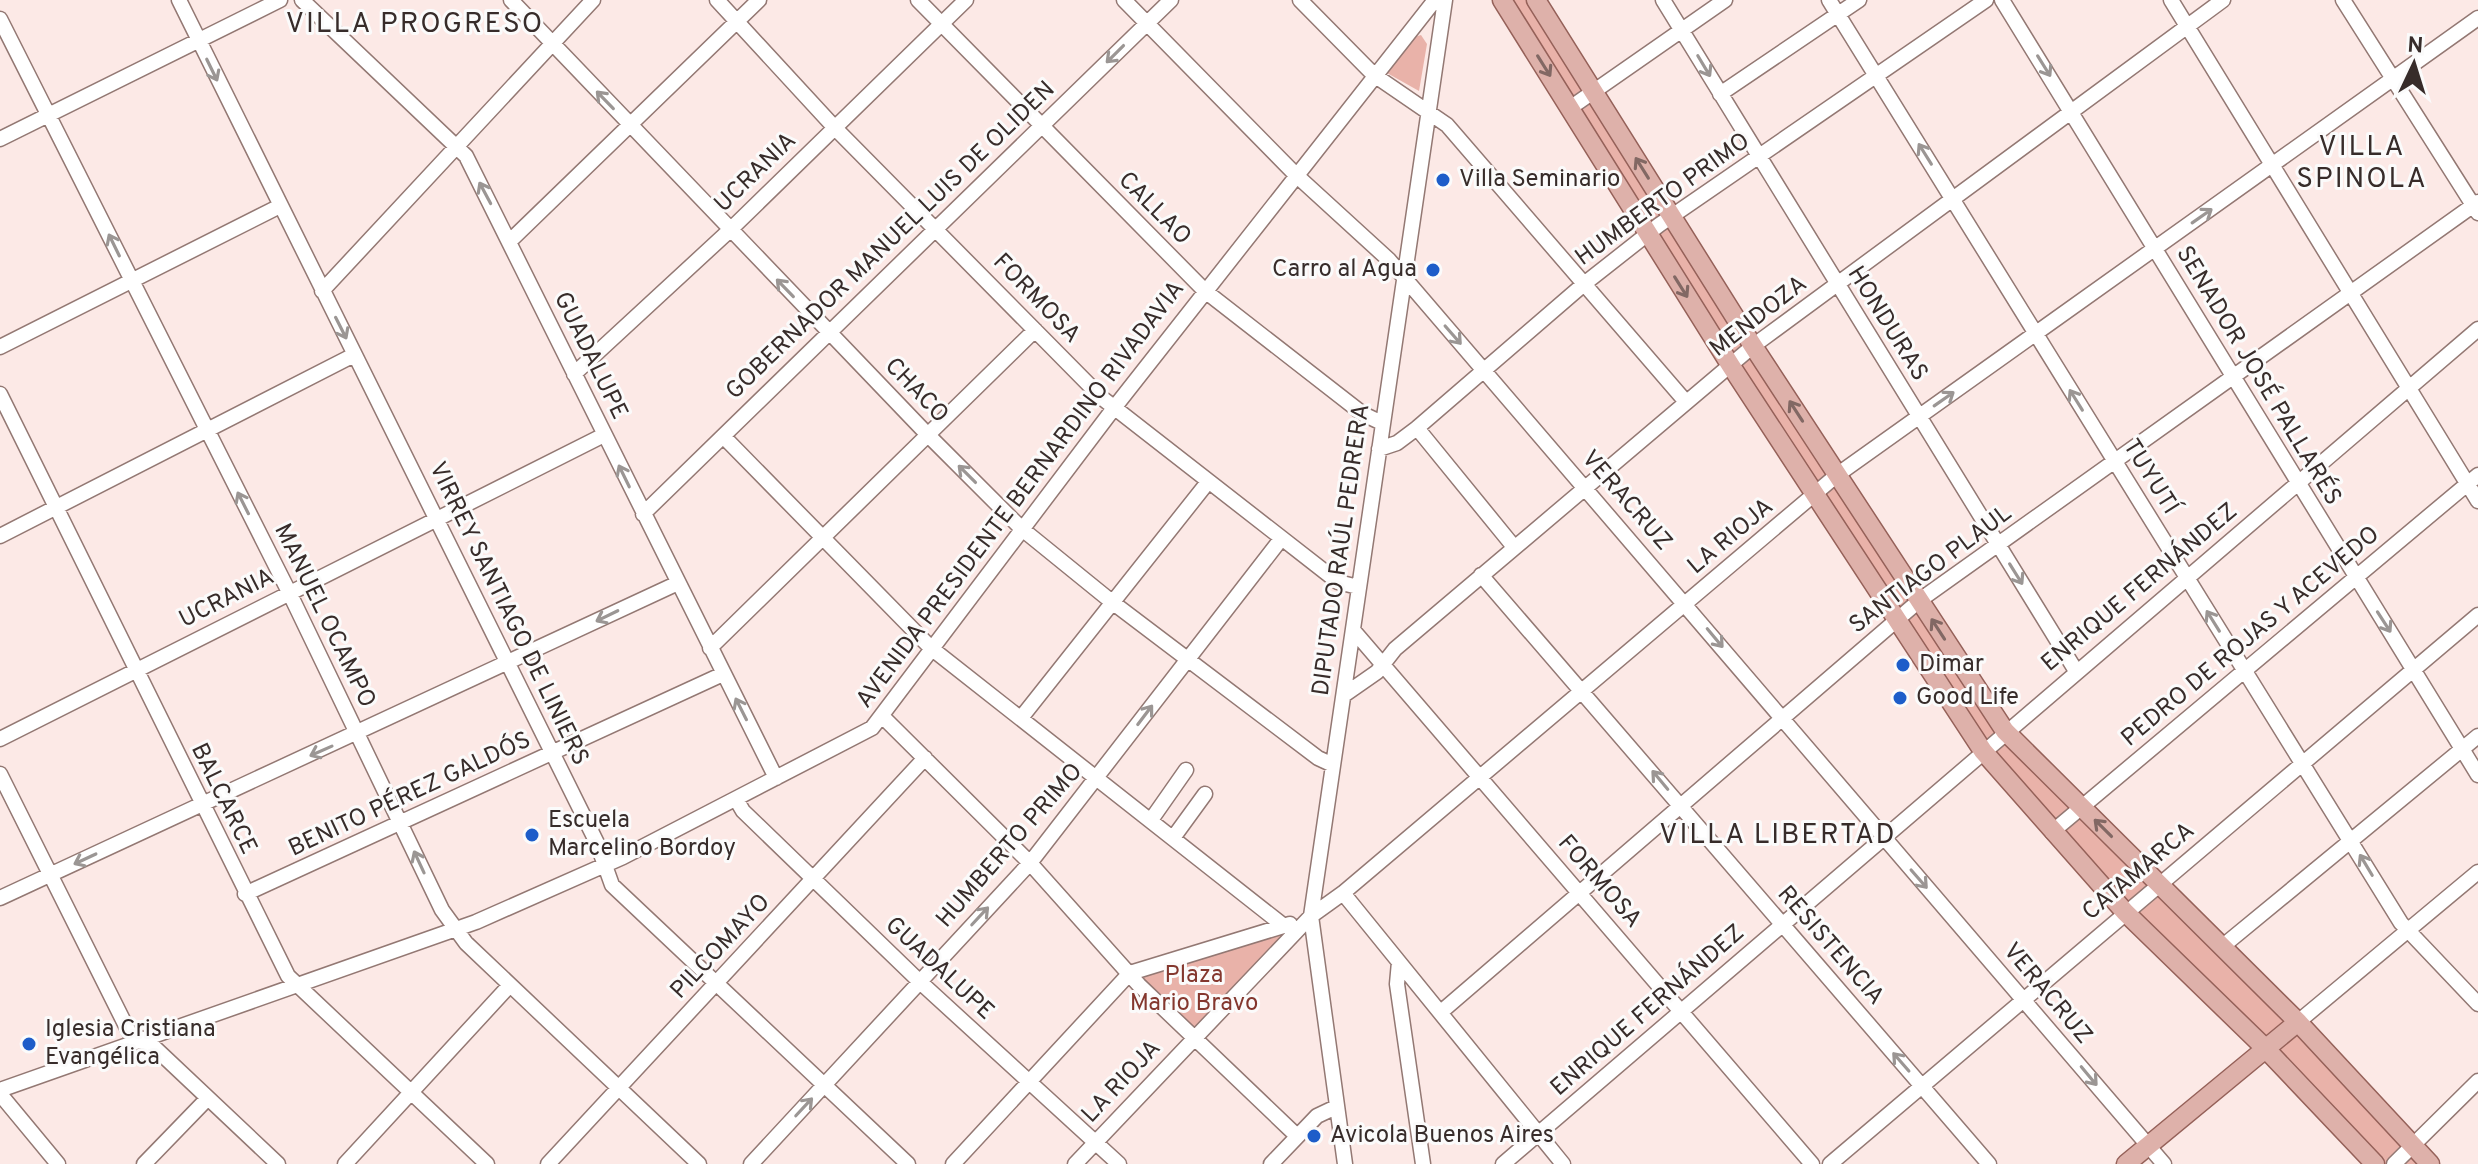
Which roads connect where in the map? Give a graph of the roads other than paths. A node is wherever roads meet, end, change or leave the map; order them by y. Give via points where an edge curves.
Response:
1 (179, 0) edge
2 (280, 0) edge
3 (302, 0) edge
4 (511, 0) edge
5 (593, 0) edge
6 (717, 0) edge
7 (759, 0) edge
8 (918, 0) edge
9 (966, 0) edge
10 (1124, 0) edge
11 (1171, 0) edge
12 (1300, 0) edge
13 (1435, 0) edge
14 (1445, 0) edge
15 (1502, 0) edge
16 (1536, 0) edge
17 (1663, 0) edge
18 (1725, 0) edge
19 (1829, 0) edge
20 (1859, 0) edge
21 (1986, 0) edge
22 (2002, 0) edge
23 (2171, 0) edge
24 (2223, 0) edge
25 (2343, 0) edge
26 (1838, 14) junction
27 (2478, 18) edge
28 (0, 19) edge
29 (736, 22) junction
30 (941, 24) junction
31 (1146, 24) junction
32 (2187, 27) junction
33 (1682, 31) junction
34 (198, 41) junction
35 (551, 45) junction
36 (1374, 75) junction
37 (1876, 75) junction
38 (2394, 78) junction
39 (1594, 92) junction
40 (1720, 94) junction
41 (1570, 108) junction
42 (1428, 109) junction
43 (2072, 111) junction
44 (49, 114) junction
45 (630, 125) junction
46 (1041, 127) junction
47 (835, 128) junction
48 (0, 139) edge
49 (456, 145) junction
50 (1759, 159) junction
51 (2273, 167) junction
52 (1296, 175) junction
53 (1953, 199) junction
54 (280, 206) junction
55 (2476, 207) edge
56 (1673, 216) junction
57 (936, 227) junction
58 (730, 230) junction
59 (1647, 234) junction
60 (510, 241) junction
61 (2155, 249) junction
62 (1403, 276) junction
63 (132, 282) junction
64 (1584, 284) junction
65 (1837, 284) junction
66 (322, 291) junction
67 (1205, 291) junction
68 (2350, 293) junction
69 (2478, 329) edge
70 (1035, 330) junction
71 (828, 332) junction
72 (2035, 334) junction
73 (1753, 346) junction
74 (0, 347) edge
75 (354, 355) junction
76 (1731, 366) junction
77 (1485, 371) junction
78 (574, 374) junction
79 (2233, 377) junction
80 (2408, 388) junction
81 (0, 394) edge
82 (1686, 402) junction
83 (1114, 408) junction
84 (1918, 417) junction
85 (1382, 423) junction
86 (1417, 428) junction
87 (206, 432) junction
88 (927, 434) junction
89 (604, 435) junction
90 (723, 436) junction
91 (1379, 449) junction
92 (2115, 461) junction
93 (1837, 475) junction
94 (2473, 480) edge
95 (1208, 482) junction
96 (2298, 484) junction
97 (1586, 488) junction
98 (1815, 496) junction
99 (2478, 501) edge
100 (57, 507) junction
101 (643, 514) junction
102 (438, 520) junction
103 (1022, 529) junction
104 (0, 536) edge
105 (821, 537) junction
106 (1281, 539) junction
107 (1998, 544) junction
108 (1514, 547) junction
109 (1481, 575) junction
110 (2186, 578) junction
111 (2355, 578) junction
112 (678, 583) junction
113 (1358, 587) junction
114 (289, 592) junction
115 (1920, 600) junction
116 (1112, 602) junction
117 (1685, 603) junction
118 (2478, 615) edge
119 (1897, 620) junction
120 (1353, 630) junction
121 (710, 648) junction
122 (931, 648) junction
123 (1187, 659) junction
124 (509, 663) junction
125 (1383, 663) junction
126 (136, 669) junction
127 (2414, 669) junction
128 (2076, 671) junction
129 (2245, 671) junction
130 (723, 674) junction
131 (1582, 689) junction
132 (1344, 695) junction
133 (882, 716) junction
134 (1021, 718) junction
135 (1783, 718) junction
136 (2005, 731) junction
137 (358, 735) junction
138 (2478, 736) edge
139 (0, 739) edge
140 (2462, 749) junction
141 (1983, 751) junction
142 (552, 754) junction
143 (925, 758) junction
144 (2302, 762) junction
145 (1333, 765) junction
146 (1186, 770) dead end
147 (0, 774) edge
148 (2478, 775) edge
149 (1477, 776) junction
150 (776, 778) junction
151 (1098, 778) junction
152 (1205, 794) dead end
153 (736, 799) junction
154 (201, 804) junction
155 (1681, 805) junction
156 (2082, 807) junction
157 (1151, 820) junction
158 (400, 823) junction
159 (2052, 832) junction
160 (1883, 837) junction
161 (1173, 838) junction
162 (2352, 841) junction
163 (1030, 863) junction
164 (605, 865) junction
165 (2478, 872) edge
166 (49, 875) junction
167 (813, 881) junction
168 (2159, 883) junction
169 (1343, 893) junction
170 (1580, 893) junction
171 (245, 894) junction
172 (0, 898) edge
173 (2125, 912) junction
174 (1311, 916) junction
175 (1782, 924) junction
176 (1284, 926) junction
177 (455, 931) junction
178 (2407, 931) junction
179 (2223, 946) junction
180 (1399, 962) junction
181 (1130, 973) junction
182 (919, 981) junction
183 (296, 985) junction
184 (510, 985) junction
185 (715, 985) junction
186 (2024, 1000) junction
187 (2478, 1004) edge
188 (1441, 1012) junction
189 (1682, 1012) junction
190 (2298, 1022) junction
191 (1193, 1039) junction
192 (143, 1041) junction
193 (2264, 1047) junction
194 (2478, 1081) edge
195 (1030, 1084) junction
196 (824, 1085) junction
197 (1922, 1086) junction
198 (619, 1087) junction
199 (0, 1092) edge
200 (413, 1093) junction
201 (207, 1099) junction
202 (1336, 1107) junction
203 (1538, 1134) junction
204 (1297, 1136) junction
205 (1095, 1142) junction
206 (2410, 1144) junction
207 (2147, 1146) junction
208 (58, 1164) edge
209 (144, 1164) edge
210 (278, 1164) edge
211 (345, 1164) edge
212 (487, 1164) edge
213 (548, 1164) edge
214 (699, 1164) edge
215 (751, 1164) edge
216 (908, 1164) edge
217 (953, 1164) edge
218 (1075, 1164) edge
219 (1119, 1164) edge
220 (1271, 1164) edge
221 (1345, 1164) edge
222 (1423, 1164) edge
223 (1503, 1164) edge
224 (1563, 1164) edge
225 (1812, 1164) edge
226 (1830, 1164) edge
227 (1989, 1164) edge
228 (2126, 1164) edge
229 (2164, 1164) edge
230 (2375, 1164) edge
231 (2394, 1164) edge
232 (2430, 1164) edge

1 - 34 street, VIRREY SANTIAGO DE LINIERS
2 - 34 street
3 - 49 street, GUADALUPE
4 - 35 street, CHACO
5 - 35 street
6 - 29 street, FORMOSA
7 - 29 street
8 - 30 street, CALLAO
9 - 30 street, UCRANIA
10 - 31 street, VERACRUZ
11 - 31 street, GOBERNADOR MANUEL LUIS DE OLIDEN
12 - 36 street
13 - 36 street, AVENIDA PRESIDENTE BERNARDINO RIVADAVIA
14 - 42 street, DIPUTADO RAÚL PEDRERA
15 -> 41 main road
16 - 39 main road
17 - 33 street, HONDURAS
18 - 33 street
19 - 26 street, TUYUTÍ
20 - 26 street
21 - 37 street, HUMBERTO PRIMO
22 -> 43 street, SENADOR JOSÉ PALLARÉS
23 - 32 street
24 - 32 street, MENDOZA
25 - 38 street
26 - 37 street, TUYUTÍ
26 - 40 street
27 - 38 street, LA RIOJA
28 - 44 street, MANUEL OCAMPO
29 - 45 street
29 - 47 street, FORMOSA
30 - 46 street, CALLAO
30 - 47 street, UCRANIA
31 -> 46 street, GOBERNADOR MANUEL LUIS DE OLIDEN
31 - 52 street, VERACRUZ
32 - 43 street, MENDOZA
32 - 51 street
33 - 39 street
33 -> 40 street, HONDURAS
34 - 44 street
34 -> 54 street, VIRREY SANTIAGO DE LINIERS
45 -> 35 street, CHACO
35 - 49 street
36 - 42 street
36 - 52 street, AVENIDA PRESIDENTE BERNARDINO RIVADAVIA
37 - 50 street, HUMBERTO PRIMO
53 -> 37 street, TUYUTÍ
38 - 51 street, LA RIOJA
38 - 55 street
39 - 41 street
56 -> 39 main road
40 - 50 street, HONDURAS
41 - 59 main road
42 - 62 street, DIPUTADO RAÚL PEDRERA
42 - 64 street
43 - 53 street, MENDOZA
43 - 61 street, SENADOR JOSÉ PALLARÉS
44 - 48 street
63 -> 44 street, MANUEL OCAMPO
45 - 58 street, CHACO
45 - 60 street
46 - 57 street, GOBERNADOR MANUEL LUIS DE OLIDEN
46 - 67 street, CALLAO
47 - 57 street, FORMOSA
47 - 58 street, UCRANIA
60 -> 49 street, GUADALUPE
49 - 66 street
50 - 56 street, HUMBERTO PRIMO
50 - 65 street, HONDURAS
61 -> 51 street, LA RIOJA
51 - 68 street
52 - 62 street, VERACRUZ
52 - 67 street, AVENIDA PRESIDENTE BERNARDINO RIVADAVIA
53 - 65 street, MENDOZA
53 - 72 street, TUYUTÍ
54 - 63 street
54 - 66 street, VIRREY SANTIAGO DE LINIERS
55 - 68 street, SANTIAGO PLAUL
56 - 59 street, HUMBERTO PRIMO
56 - 73 main road
57 - 70 street, FORMOSA
57 - 71 street, GOBERNADOR MANUEL LUIS DE OLIDEN
71 -> 58 street, CHACO
58 - 78 street, UCRANIA
59 - 64 street, HUMBERTO PRIMO
59 -> 76 main road
60 - 78 street, GUADALUPE
61 - 72 street, LA RIOJA
61 - 79 street, SENADOR JOSÉ PALLARÉS
62 -> 77 street, VERACRUZ
62 - 85 street, DIPUTADO RAÚL PEDRERA
63 - 74 street
63 - 87 street, MANUEL OCAMPO
64 - 77 street, HUMBERTO PRIMO
64 - 82 street
65 - 73 street, MENDOZA
65 - 84 street, HONDURAS
66 -> 75 street, VIRREY SANTIAGO DE LINIERS
67 - 83 street, AVENIDA PRESIDENTE BERNARDINO RIVADAVIA
67 - 85 street, CALLAO via 1363,414
68 - 79 street, SANTIAGO PLAUL
68 - 80 street
69 - 80 street, ENRIQUE FERNÁNDEZ
70 - 83 street, FORMOSA
70 - 88 street
71 - 88 street, CHACO
71 - 90 street, GOBERNADOR MANUEL LUIS DE OLIDEN
84 -> 72 street, LA RIOJA
92 -> 72 street, TUYUTÍ
73 - 76 street, MENDOZA
93 -> 73 main road
75 - 87 street
75 - 102 street, VIRREY SANTIAGO DE LINIERS
76 - 82 street, MENDOZA
76 - 98 main road
77 - 86 street, HUMBERTO PRIMO
77 - 97 street, VERACRUZ
78 - 89 street, GUADALUPE
79 - 92 street, SANTIAGO PLAUL
79 - 96 street, SENADOR JOSÉ PALLARÉS
80 - 94 street
80 - 96 street, ENRIQUE FERNÁNDEZ
81 - 100 street, BALCARCE
82 - 97 street, MENDOZA
83 - 95 street, FORMOSA
83 - 103 street, AVENIDA PRESIDENTE BERNARDINO RIVADAVIA
84 - 93 street, LA RIOJA
84 - 107 street, HONDURAS
85 - 91 street, DIPUTADO RAÚL PEDRERA
86 - 91 street, HUMBERTO PRIMO
86 - 108 street
87 - 100 street
114 -> 87 street, MANUEL OCAMPO
103 -> 88 street, CHACO
88 - 105 street
101 -> 89 street, GUADALUPE
89 - 102 street, UCRANIA
90 - 101 street, GOBERNADOR MANUEL LUIS DE OLIDEN
90 - 105 street
91 - 113 street, DIPUTADO RAÚL PEDRERA
92 - 107 street, SANTIAGO PLAUL
92 - 110 street, TUYUTÍ
93 - 98 street, LA RIOJA
93 - 115 main road
94 - 99 street
94 - 111 street, PEDRO DE ROJAS Y ACEVEDO
95 - 106 street, FORMOSA
95 - 116 street
96 - 110 street, ENRIQUE FERNÁNDEZ
96 - 111 street, SENADOR JOSÉ PALLARÉS
97 - 108 street, MENDOZA
97 - 117 street, VERACRUZ
98 - 117 street, LA RIOJA
98 - 119 main road
100 - 104 street
100 - 126 street, BALCARCE
101 - 112 street, GUADALUPE
102 - 114 street, UCRANIA
102 - 124 street, VIRREY SANTIAGO DE LINIERS
103 - 116 street, CHACO
103 - 122 street, AVENIDA PRESIDENTE BERNARDINO RIVADAVIA
105 - 121 street
105 - 122 street
106 - 113 street, FORMOSA via 1338,582
106 - 123 street, HUMBERTO PRIMO
107 - 115 street, SANTIAGO PLAUL
107 -> 128 street, HONDURAS
108 - 109 street, MENDOZA
109 - 125 street, MENDOZA
109 - 131 street, RESISTENCIA
110 - 128 street, ENRIQUE FERNÁNDEZ
129 -> 110 street, TUYUTÍ
111 -> 127 street, SENADOR JOSÉ PALLARÉS
111 - 129 street, PEDRO DE ROJAS Y ACEVEDO
112 - 121 street, GUADALUPE
112 -> 124 street
113 - 120 street, DIPUTADO RAÚL PEDRERA
114 - 126 street, UCRANIA
114 - 137 street, MANUEL OCAMPO
115 - 119 street, SANTIAGO PLAUL
136 -> 115 main road
116 - 123 street, CHACO
116 - 134 street
117 - 131 street, LA RIOJA
117 -> 135 street, VERACRUZ
118 - 127 street, CATAMARCA
119 - 135 street, SANTIAGO PLAUL
119 - 141 main road
120 - 125 street, FORMOSA
120 - 132 street, DIPUTADO RAÚL PEDRERA
121 - 130 street, GUADALUPE
122 - 133 street, AVENIDA PRESIDENTE BERNARDINO RIVADAVIA
122 - 134 street
123 - 145 street, CHACO
151 -> 123 street, HUMBERTO PRIMO
124 - 137 street
124 - 142 street, VIRREY SANTIAGO DE LINIERS
125 - 132 street, MENDOZA
125 - 149 street, FORMOSA
126 - 139 street, UCRANIA
126 - 154 street, BALCARCE
127 - 140 street, SENADOR JOSÉ PALLARÉS
127 - 144 street, CATAMARCA
128 - 136 street, ENRIQUE FERNÁNDEZ
129 - 144 street, TUYUTÍ
129 - 156 street, PEDRO DE ROJAS Y ACEVEDO
130 - 142 street, BENITO PÉREZ GALDÓS
150 -> 130 street, GUADALUPE
131 - 149 street, LA RIOJA
155 -> 131 street, RESISTENCIA
132 - 145 street, DIPUTADO RAÚL PEDRERA
133 - 143 street
133 - 150 street, AVENIDA PRESIDENTE BERNARDINO RIVADAVIA via 865,733
134 - 151 street
135 - 155 street, SANTIAGO PLAUL
135 - 160 street, VERACRUZ
136 - 141 street, ENRIQUE FERNÁNDEZ
136 - 156 main road
137 -> 154 street
137 - 158 street, MANUEL OCAMPO
138 - 140 street
140 - 148 street, SENADOR JOSÉ PALLARÉS
140 - 162 street
141 - 159 main road
141 - 160 street, ENRIQUE FERNÁNDEZ
142 - 158 street, BENITO PÉREZ GALDÓS
142 - 164 street, VIRREY SANTIAGO DE LINIERS
143 - 163 street
143 - 167 street, PILCOMAYO
144 - 162 street, TUYUTÍ
144 - 168 street, CATAMARCA
145 - 174 street, DIPUTADO RAÚL PEDRERA
146 - 157 street
147 - 166 street
149 - 169 street, LA RIOJA
149 - 170 street, FORMOSA
150 - 153 street, AVENIDA PRESIDENTE BERNARDINO RIVADAVIA
151 - 157 street
151 - 163 street, HUMBERTO PRIMO
152 - 161 street
153 - 164 street, AVENIDA PRESIDENTE BERNARDINO RIVADAVIA
153 - 167 street, GUADALUPE
154 -> 166 street
154 - 171 street, BALCARCE
155 - 170 street, SANTIAGO PLAUL
155 - 175 street, RESISTENCIA
156 - 159 street, PEDRO DE ROJAS Y ACEVEDO
168 -> 156 main road
157 - 161 street
158 - 171 street, BENITO PÉREZ GALDÓS
177 -> 158 street, MANUEL OCAMPO
159 - 173 main road
160 - 175 street, ENRIQUE FERNÁNDEZ
160 -> 186 street, VERACRUZ
161 - 176 street
178 -> 162 street, TUYUTÍ
162 - 179 street
163 - 181 street
182 -> 163 street, HUMBERTO PRIMO
164 - 177 street, AVENIDA PRESIDENTE BERNARDINO RIVADAVIA
164 - 185 street, VIRREY SANTIAGO DE LINIERS via 617,891
165 - 178 street
166 - 172 street
166 - 192 street via 129,1032
167 - 182 street, GUADALUPE
167 - 185 street, PILCOMAYO
168 - 173 street, CATAMARCA
168 - 179 main road
169 - 174 street, LA RIOJA
169 - 180 street
170 - 188 street, SANTIAGO PLAUL
170 - 189 street, FORMOSA
171 - 183 street, BALCARCE
173 - 186 street, CATAMARCA
173 - 193 main road
174 - 176 street
174 - 191 street, LA RIOJA
174 - 202 street, DIPUTADO RAÚL PEDRERA
175 - 189 street, ENRIQUE FERNÁNDEZ
197 -> 175 street, RESISTENCIA
176 - 181 street
177 - 183 street, AVENIDA PRESIDENTE BERNARDINO RIVADAVIA
177 - 184 street, MANUEL OCAMPO
178 - 187 street, TUYUTÍ
178 - 190 street
179 - 190 main road
180 - 188 street
180 - 222 street via 1397,984
181 - 191 street
181 - 195 street
182 - 195 street, GUADALUPE
182 - 196 street, HUMBERTO PRIMO
183 - 192 street, AVENIDA PRESIDENTE BERNARDINO RIVADAVIA
183 - 200 street, BALCARCE
184 - 198 street, MANUEL OCAMPO
184 - 200 street
185 - 196 street, VIRREY SANTIAGO DE LINIERS
185 - 198 street, PILCOMAYO
186 - 197 street, CATAMARCA
186 -> 207 street, VERACRUZ
188 - 203 street
189 - 203 street, ENRIQUE FERNÁNDEZ
189 - 225 street, FORMOSA
190 - 193 main road
190 - 206 main road
191 - 204 street
191 - 205 street, LA RIOJA
192 - 199 street, AVENIDA PRESIDENTE BERNARDINO RIVADAVIA
192 - 201 street
193 - 207 main road
193 - 230 main road
194 - 206 street
195 - 205 street, GUADALUPE
195 - 217 street
215 -> 196 street, HUMBERTO PRIMO
196 - 216 street, VIRREY SANTIAGO DE LINIERS
197 - 226 street, CATAMARCA
197 - 227 street, RESISTENCIA
198 - 213 street, PILCOMAYO
198 - 214 street, MANUEL OCAMPO
199 - 208 street
200 - 211 street
200 - 212 street, BALCARCE
201 - 209 street
201 - 210 street
202 - 204 street
202 - 221 street, DIPUTADO RAÚL PEDRERA
203 - 223 street, ENRIQUE FERNÁNDEZ
203 - 224 street
204 - 220 street
205 - 218 street, LA RIOJA
205 - 219 street, GUADALUPE
206 - 231 street
206 - 232 main road
207 - 228 main road
207 - 229 street, VERACRUZ

